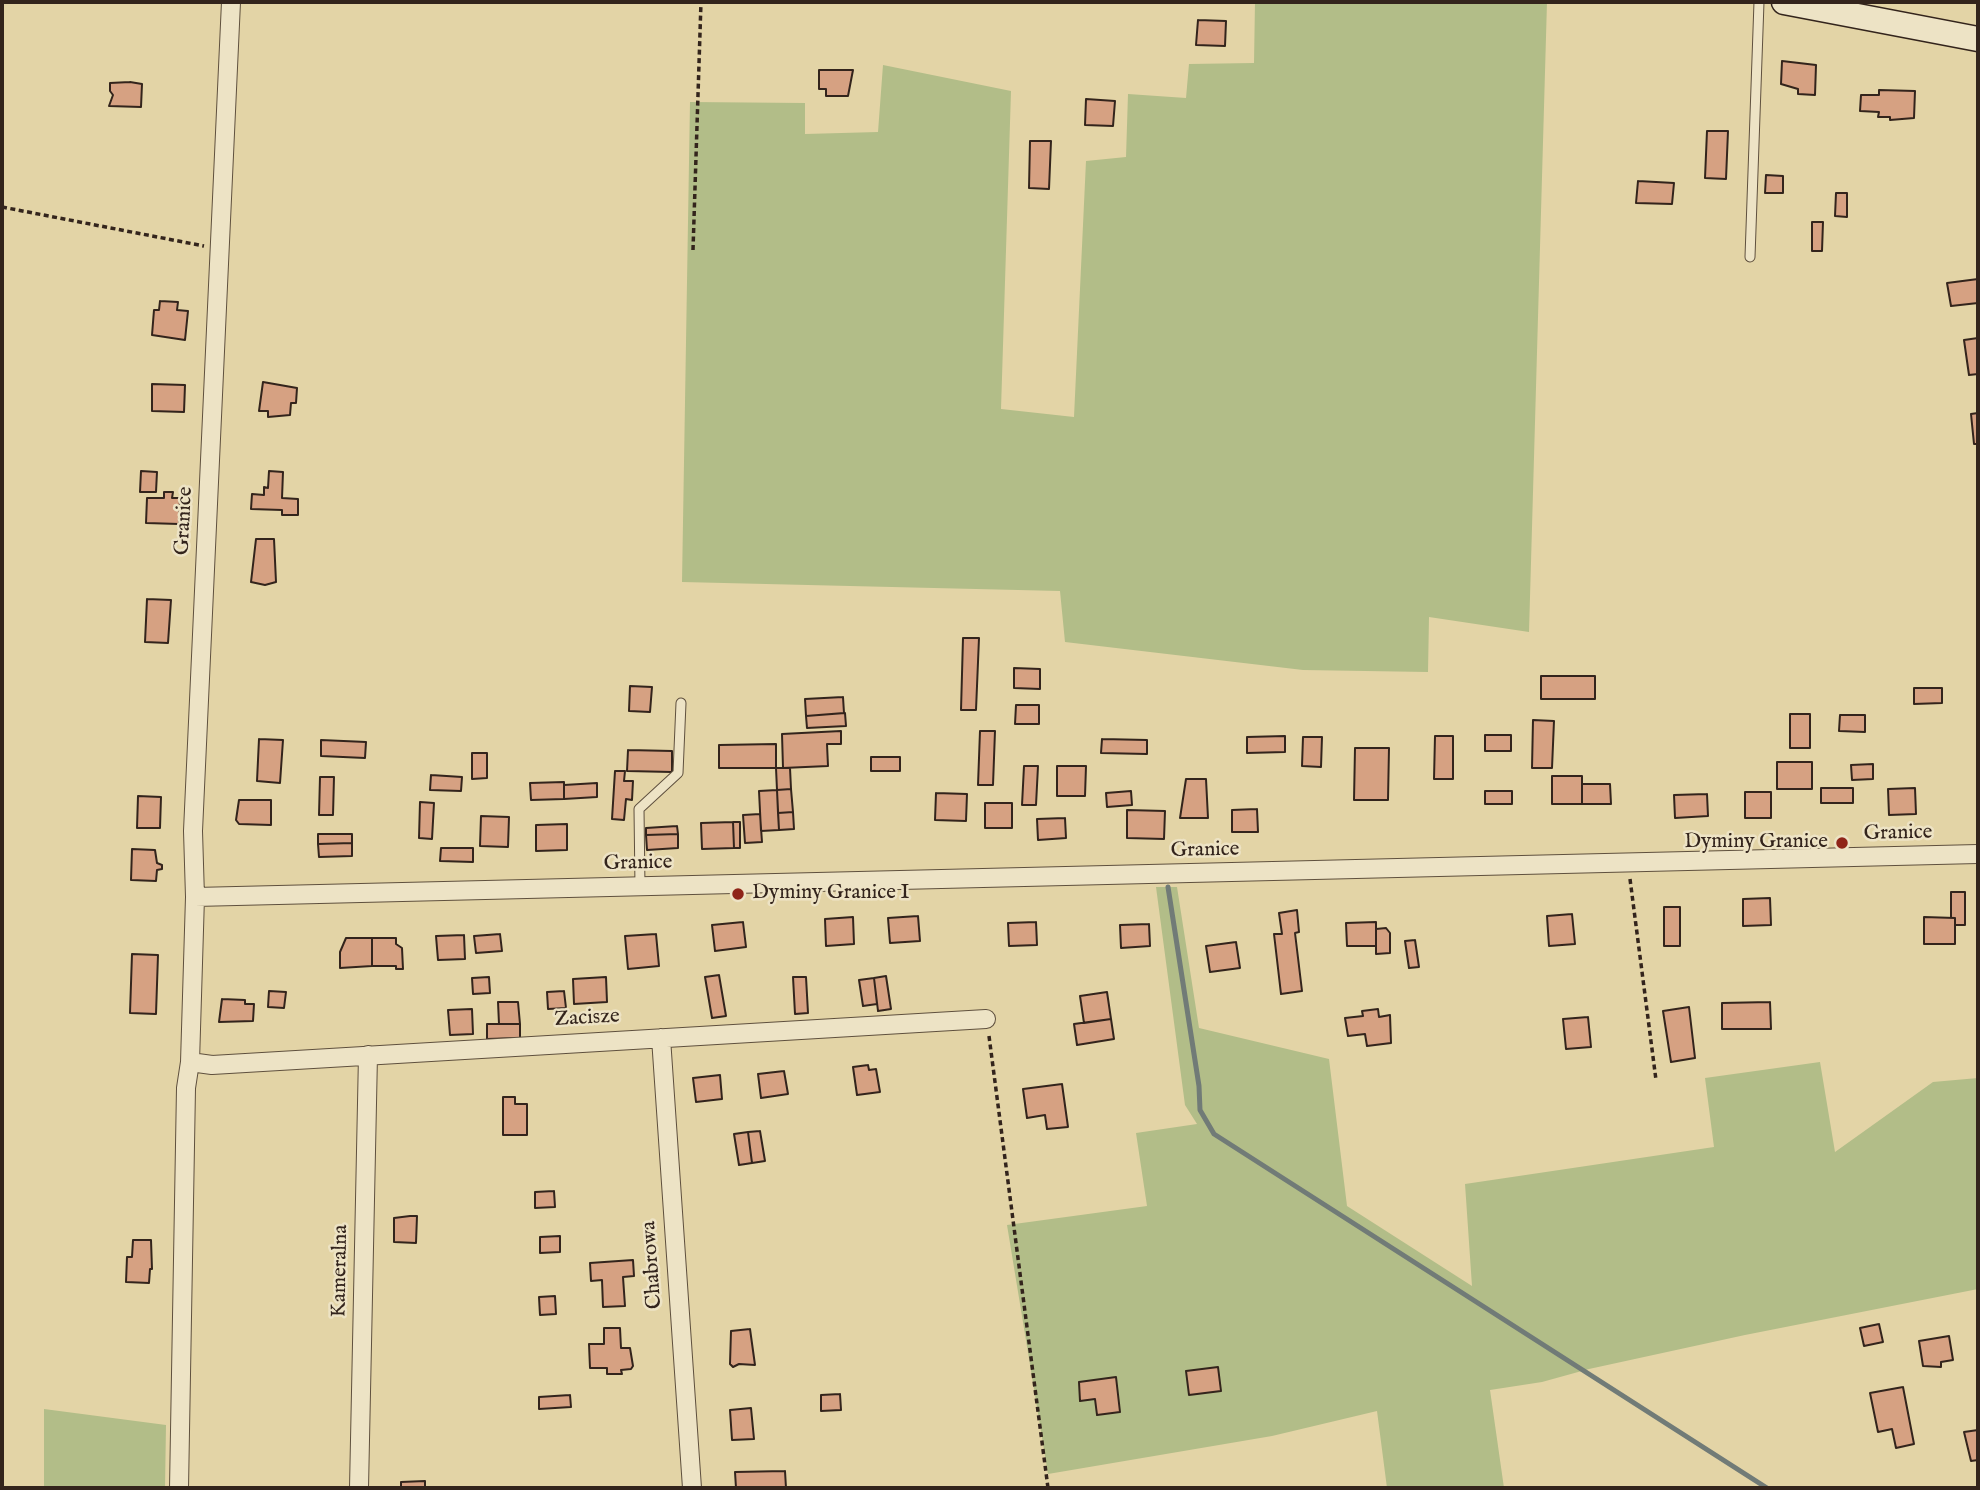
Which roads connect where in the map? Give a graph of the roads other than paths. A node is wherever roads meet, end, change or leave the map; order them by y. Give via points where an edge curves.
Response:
1 (231, 2) edge
2 (1759, 2) edge
3 (1784, 2) edge
4 (1978, 39) edge
5 (1750, 257) dead end
6 (681, 703) dead end
7 (1978, 854) edge
8 (640, 887) junction
9 (195, 897) junction
10 (986, 1019) road end
11 (661, 1038) junction
12 (368, 1055) junction
13 (190, 1062) junction
14 (179, 1488) edge
15 (359, 1488) edge
16 (692, 1488) edge

1 - 9 street, Granice via 193,831
2 - 5 lane
3 - 4 street
6 - 8 lane via 678,773 639,809
7 - 8 street, Granice
8 - 9 street, Granice
9 - 13 street
10 - 11 street, Zacisze
11 - 12 street, Zacisze
11 - 16 street, Chabrowa
12 - 13 street, Zacisze via 212,1065
12 - 15 street, Kameralna
13 - 14 street

